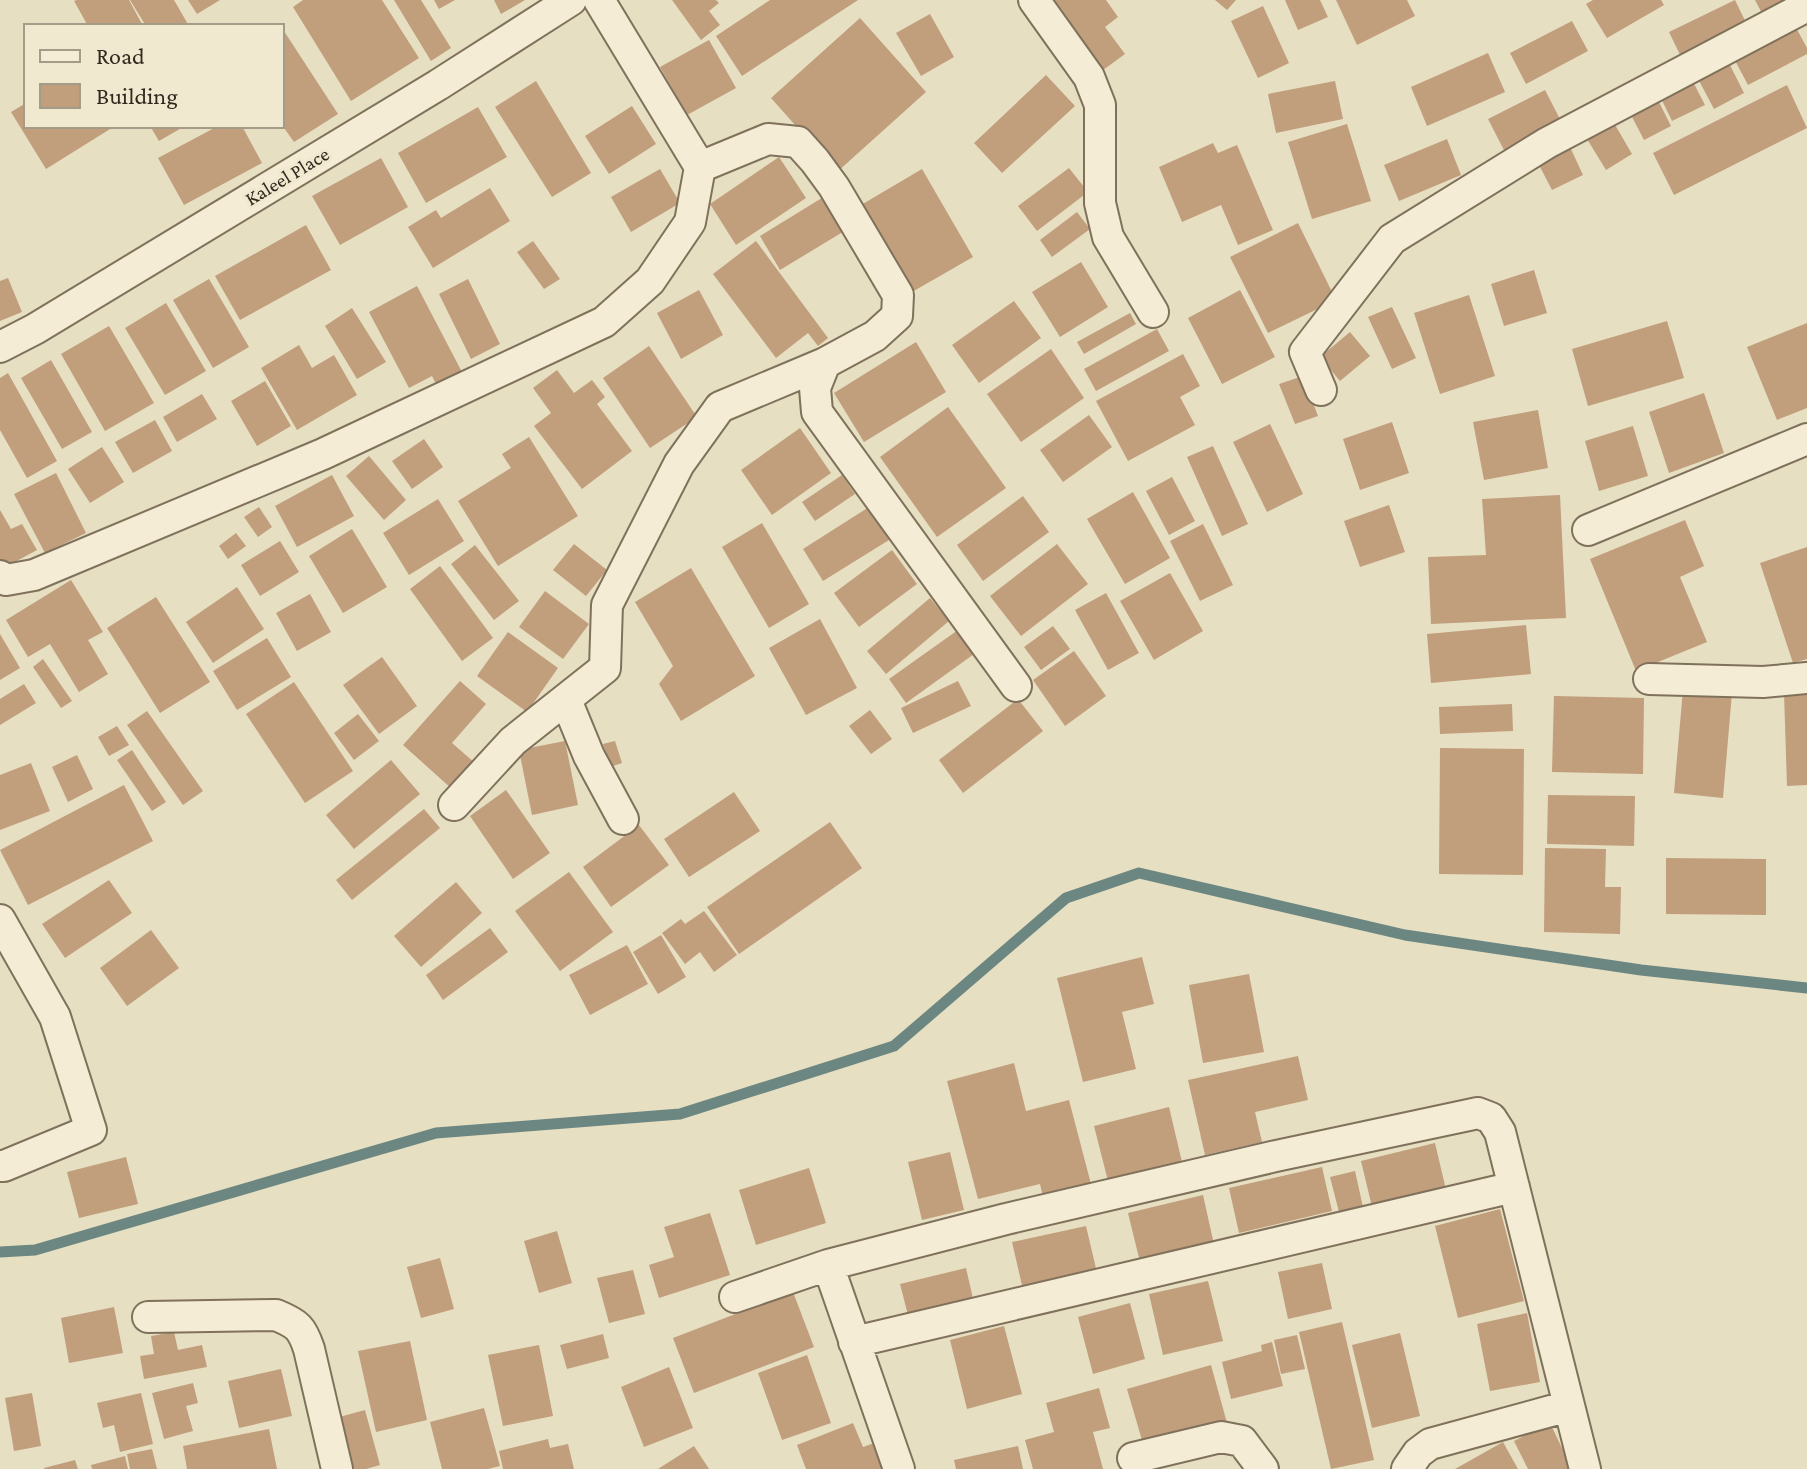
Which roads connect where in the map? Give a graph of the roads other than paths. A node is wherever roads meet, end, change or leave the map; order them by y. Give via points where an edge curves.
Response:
1 (571, 0) edge
2 (599, 0) edge
3 (1034, 0) edge
4 (1807, 6) edge
5 (700, 167) junction
6 (1153, 312) dead end
7 (0, 347) edge
8 (825, 363) junction
9 (1321, 390) dead end
10 (1807, 439) edge
11 (1588, 530) dead end
12 (0, 576) edge
13 (1807, 678) edge
14 (1649, 679) dead end
15 (1016, 686) dead end
16 (566, 700) junction
17 (454, 805) dead end
18 (623, 819) dead end
19 (0, 920) edge
20 (0, 1166) edge
21 (1514, 1187) junction
22 (828, 1265) junction
23 (735, 1297) dead end
24 (148, 1317) dead end
25 (854, 1342) junction
26 (1569, 1406) junction
27 (1133, 1458) dead end
28 (337, 1469) edge
29 (899, 1469) edge
30 (1263, 1469) edge
31 (1407, 1469) edge
32 (1585, 1469) edge

1 - 7 street, Kaleel Place
2 - 5 street
3 - 6 street via 1089,77 1100,105 1100,203 1108,237
4 - 9 street via 1547,143 1392,239 1305,352
5 - 8 street via 768,139 798,142 834,187 898,295 897,316 875,336
5 - 12 street via 690,222 650,281 604,322 294,466 34,575 6,580
8 - 15 street via 815,388 817,412
8 - 16 street via 720,407 679,464 607,605 605,668
10 - 11 street
13 - 14 street
16 - 17 street via 513,741
16 - 18 street
19 - 20 street via 55,1017 91,1130
21 - 22 street via 1500,1132 1491,1118 1478,1113 1021,1215
21 - 25 street
21 - 26 street
22 - 23 street
22 - 25 street
24 - 28 street via 276,1315 293,1322 309,1349
25 - 29 street
26 - 31 street via 1430,1444
26 - 32 street
27 - 30 street via 1221,1437 1242,1441

